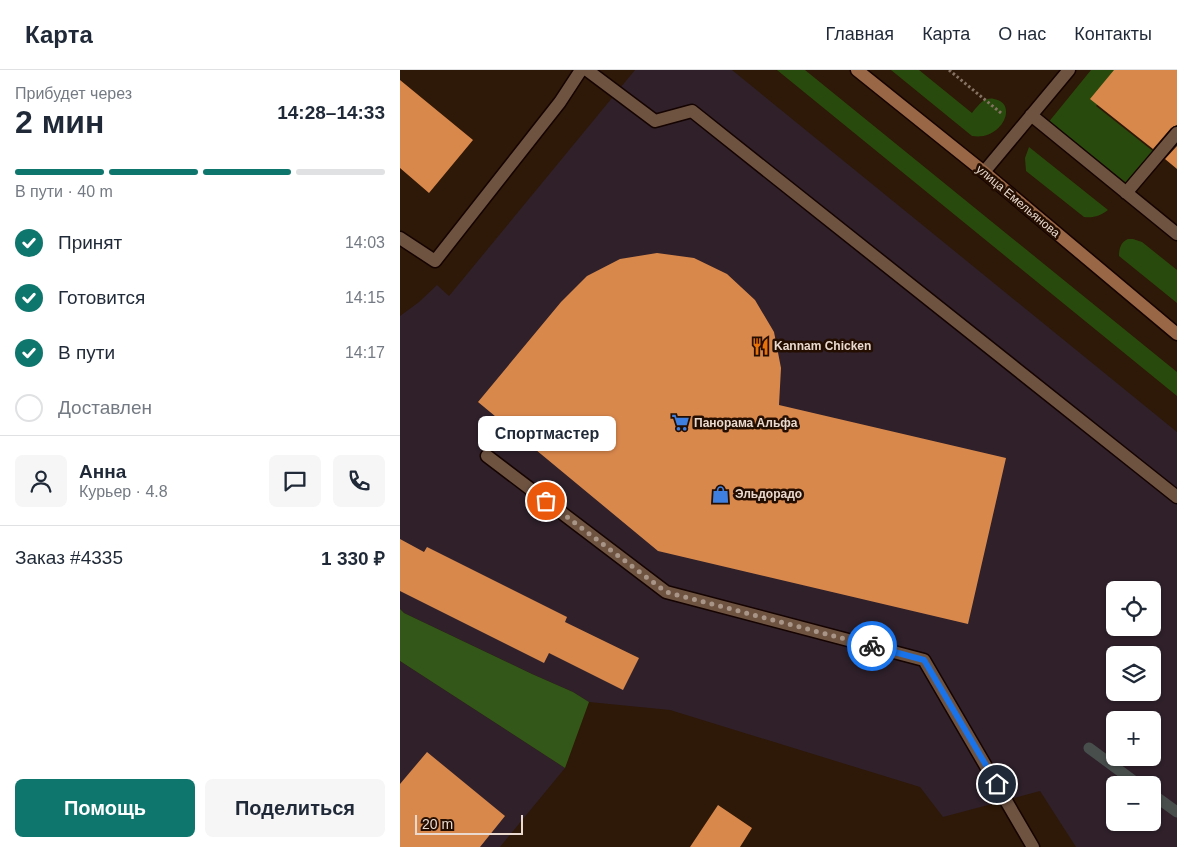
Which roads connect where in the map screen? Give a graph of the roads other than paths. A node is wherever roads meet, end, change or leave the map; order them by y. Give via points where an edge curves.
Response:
1 (581, 70) edge
2 (588, 70) edge
3 (856, 70) edge
4 (1069, 70) edge
5 (1031, 116) junction
6 (1177, 133) edge
7 (984, 172) junction
8 (1126, 193) junction
9 (1177, 234) edge
10 (400, 238) edge
11 (1177, 334) edge
12 (487, 456) dead end
13 (1177, 497) edge
14 (1033, 847) edge

1 - 10 lane via 436,261
2 - 13 lane via 655,121 692,111
3 - 7 main road, улица Емельянова
4 - 5 lane
5 - 7 lane
5 - 8 lane
6 - 8 lane
7 - 11 main road, улица Емельянова
8 - 9 lane
12 - 14 lane via 666,592 924,660

